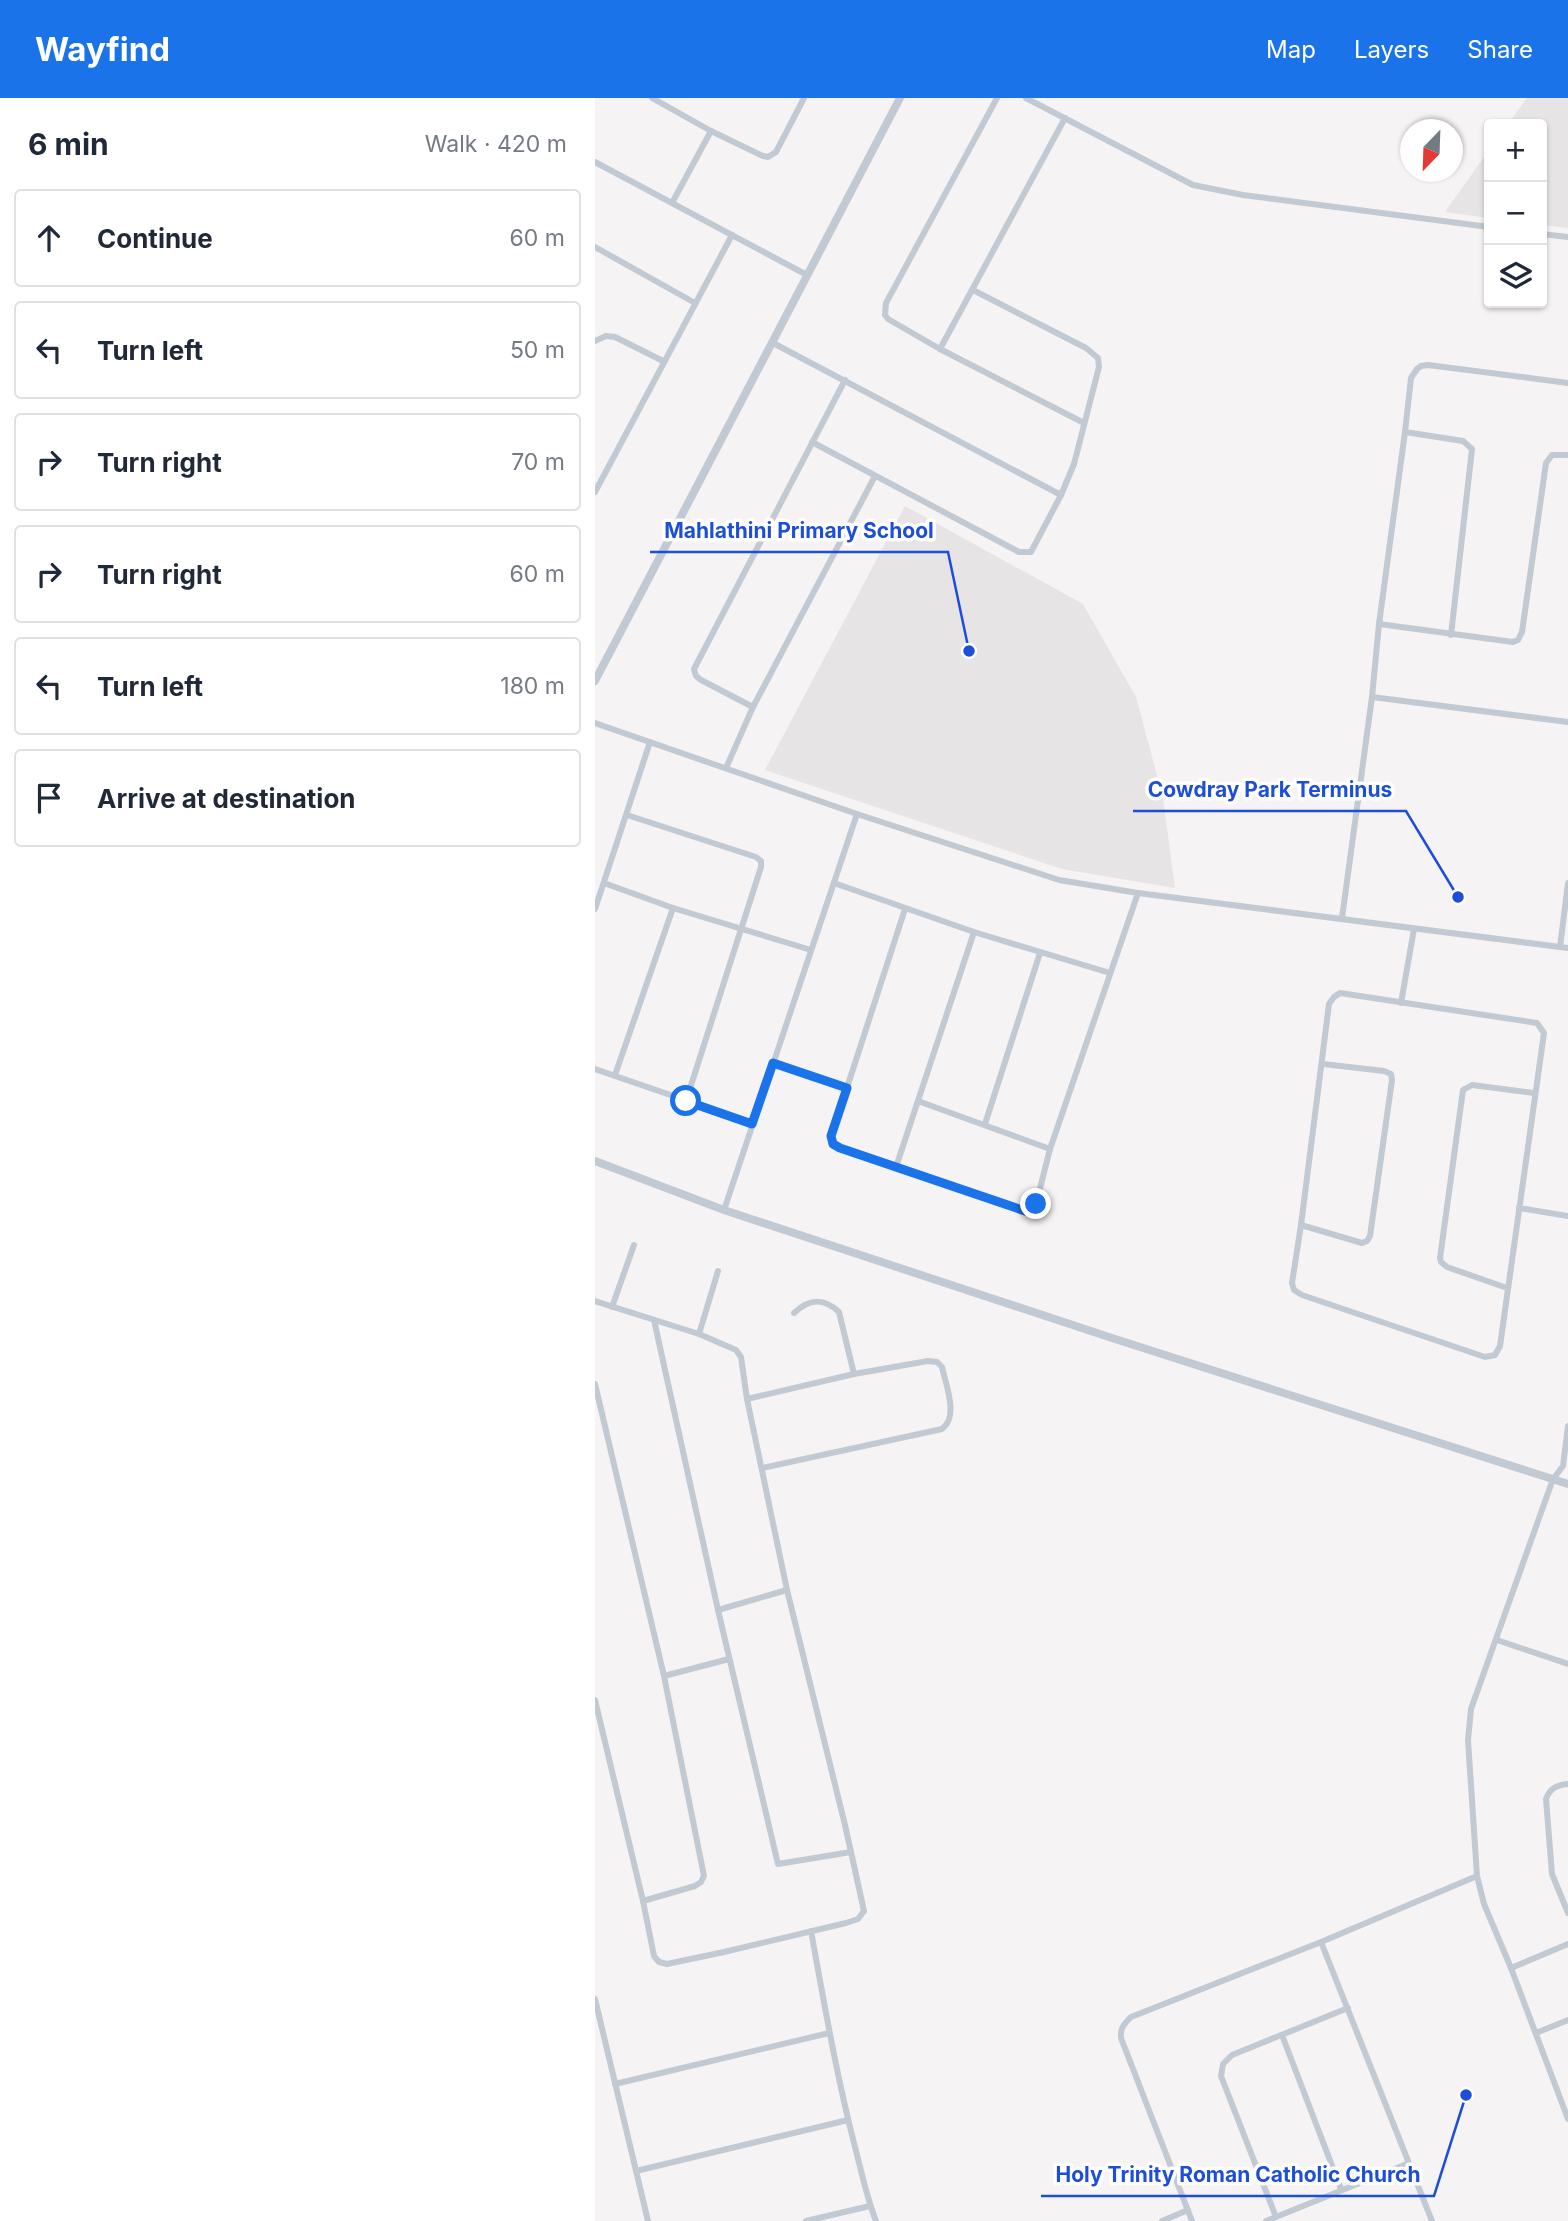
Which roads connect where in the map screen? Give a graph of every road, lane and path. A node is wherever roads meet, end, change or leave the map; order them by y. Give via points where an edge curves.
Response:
1 (652, 98) edge
2 (804, 98) edge
3 (901, 98) edge
4 (997, 98) edge
5 (1026, 98) edge
6 (1065, 118) junction
7 (711, 131) junction
8 (595, 162) edge
9 (672, 203) junction
10 (1484, 226) edge
11 (732, 235) junction
12 (1547, 235) edge
13 (1568, 237) edge
14 (595, 247) edge
15 (807, 275) junction
16 (973, 290) junction
17 (695, 303) junction
18 (595, 341) edge
19 (773, 343) junction
20 (940, 349) junction
21 (663, 362) junction
22 (845, 380) junction
23 (1568, 383) edge
24 (1084, 423) junction
25 (1405, 432) junction
26 (812, 442) junction
27 (1568, 455) edge
28 (874, 476) junction
29 (595, 492) edge
30 (1061, 495) junction
31 (1379, 624) junction
32 (1451, 635) junction
33 (595, 681) edge
34 (1372, 697) junction
35 (753, 707) junction
36 (1568, 722) edge
37 (595, 723) edge
38 (650, 742) junction
39 (726, 768) junction
40 (857, 814) junction
41 (627, 816) junction
42 (604, 883) junction
43 (834, 883) junction
44 (1568, 883) edge
45 (1138, 893) junction
46 (673, 908) junction
47 (595, 909) edge
48 (905, 909) junction
49 (1342, 918) junction
50 (742, 929) junction
51 (1414, 929) junction
52 (974, 932) junction
53 (1560, 947) junction
54 (1568, 948) edge
55 (811, 950) junction
56 (1040, 953) junction
57 (1110, 973) junction
58 (1401, 1003) junction
59 (773, 1063) junction
60 (1322, 1064) junction
61 (595, 1069) edge
62 (615, 1075) junction
63 (847, 1088) junction
64 (1534, 1093) junction
65 (686, 1101) junction
66 (918, 1101) junction
67 (752, 1124) junction
68 (985, 1124) junction
69 (1050, 1149) junction
70 (595, 1161) edge
71 (896, 1167) junction
72 (1519, 1208) junction
73 (724, 1210) junction
74 (1568, 1216) edge
75 (1301, 1225) junction
76 (634, 1245) dead end
77 (718, 1271) dead end
78 (1507, 1288) junction
79 (595, 1301) edge
80 (612, 1307) junction
81 (794, 1313) dead end
82 (654, 1320) junction
83 (699, 1334) junction
84 (854, 1374) junction
85 (595, 1384) edge
86 (747, 1399) junction
87 (1568, 1426) edge
88 (762, 1468) junction
89 (1553, 1479) junction
90 (1568, 1484) edge
91 (786, 1590) junction
92 (718, 1610) junction
93 (1497, 1640) junction
94 (1568, 1654) edge
95 (729, 1659) junction
96 (1566, 1664) edge
97 (664, 1676) junction
98 (595, 1700) edge
99 (1568, 1784) edge
100 (851, 1852) junction
101 (1477, 1877) junction
102 (643, 1901) junction
103 (1568, 1913) edge
104 (811, 1931) junction
105 (1321, 1942) junction
106 (1568, 1944) edge
107 (1511, 1968) junction
108 (595, 1999) edge
109 (1348, 2008) junction
110 (1568, 2020) edge
111 (829, 2033) junction
112 (1536, 2033) junction
113 (1282, 2035) junction
114 (615, 2084) junction
115 (1568, 2094) edge
116 (1560, 2096) junction
117 (1568, 2119) edge
118 (848, 2120) junction
119 (1409, 2163) junction
120 (636, 2171) junction
121 (1341, 2189) junction
122 (870, 2206) junction
123 (1188, 2210) junction
124 (1276, 2217) junction
125 (648, 2221) edge
126 (806, 2221) edge
127 (876, 2221) edge
128 (1161, 2221) edge
129 (1192, 2221) edge
130 (1266, 2221) edge
131 (1432, 2221) edge

1 - 7 street
2 - 7 street via 776,152 768,157
3 - 15 street
4 - 20 street via 886,303 888,319
5 - 6 street
6 - 10 street via 1193,185
6 - 16 street
7 - 9 street
8 - 9 street
9 - 11 street
11 - 15 street
11 - 17 street
12 - 13 street
14 - 17 street
15 - 19 street
16 - 20 street
16 - 24 street via 1095,353 1099,367
17 - 21 street
18 - 21 street via 615,337
19 - 22 street
19 - 33 street
20 - 24 street
21 - 29 street
22 - 26 street
22 - 30 street
23 - 25 street via 1421,366 1411,378
24 - 30 street
25 - 31 street
25 - 32 street via 1463,441 1472,449
26 - 28 street
26 - 35 street via 694,669 701,680
27 - 32 street via 1552,455 1546,463 1521,636 1513,642
28 - 30 street via 1026,553 1034,549
28 - 35 street
31 - 32 street
31 - 34 street
34 - 36 street
34 - 49 street
35 - 39 street
37 - 38 street
38 - 39 street
38 - 41 street
39 - 40 street
40 - 43 street
40 - 45 street via 1059,880
41 - 42 street
41 - 50 street via 761,861
42 - 46 street
42 - 47 street
43 - 48 street
43 - 55 street
44 - 53 street
45 - 49 street
45 - 57 street
46 - 50 street
46 - 62 street
48 - 52 street
48 - 63 street
49 - 51 street
50 - 55 street
50 - 65 street
51 - 53 street
51 - 58 street
52 - 56 street
52 - 66 street
53 - 54 street
55 - 59 street
56 - 57 street
56 - 68 street
57 - 69 street
58 - 60 street via 1340,993 1333,997
58 - 64 street via 1537,1023 1544,1033
59 - 63 street
59 - 67 street
60 - 75 street
60 - 75 street via 1384,1071 1392,1080 1367,1241
61 - 62 street
62 - 65 street
63 - 71 street via 831,1136 833,1144
64 - 72 street
64 - 78 street via 1472,1085 1463,1090 1440,1258 1447,1267
65 - 67 street
66 - 68 street
66 - 71 street
67 - 73 street
68 - 69 street
69 - 71 street via 1036,1204 1025,1211
70 - 73 street
72 - 74 street
72 - 78 street
73 - 89 street
75 - 78 street via 1294,1290 1485,1357 1499,1351
76 - 80 street
77 - 83 street
79 - 80 street
80 - 82 street
81 - 84 street via 812,1300 832,1305 839,1312
82 - 83 street
82 - 92 street
83 - 86 street via 736,1350
84 - 86 street
84 - 88 street via 937,1362 942,1367 949,1425
85 - 97 street
86 - 88 street
87 - 89 street via 1563,1466
88 - 91 street
89 - 90 street
89 - 93 street
91 - 92 street
91 - 100 street
92 - 95 street
93 - 96 street
93 - 101 street via 1468,1722
94 - 96 street
95 - 97 street
95 - 100 street via 778,1864
97 - 102 street via 704,1877 695,1886
98 - 102 street
99 - 103 street via 1552,1788 1546,1798 1552,1874
100 - 104 street via 864,1911 858,1919
101 - 105 street
101 - 107 street
102 - 104 street via 654,1956 667,1964
104 - 111 street
105 - 109 street
105 - 123 street via 1131,2017 1122,2027 1121,2038
106 - 107 street
107 - 112 street
108 - 114 street
109 - 113 street
109 - 119 street
110 - 112 street
111 - 114 street
111 - 118 street
112 - 116 street
113 - 121 street
113 - 124 street via 1233,2055 1221,2068
114 - 120 street
115 - 116 street
116 - 117 street
118 - 120 street
118 - 122 street
119 - 121 street
119 - 131 street
120 - 125 street
121 - 124 street
122 - 126 street
122 - 127 street
123 - 128 street
123 - 129 street
124 - 130 street

